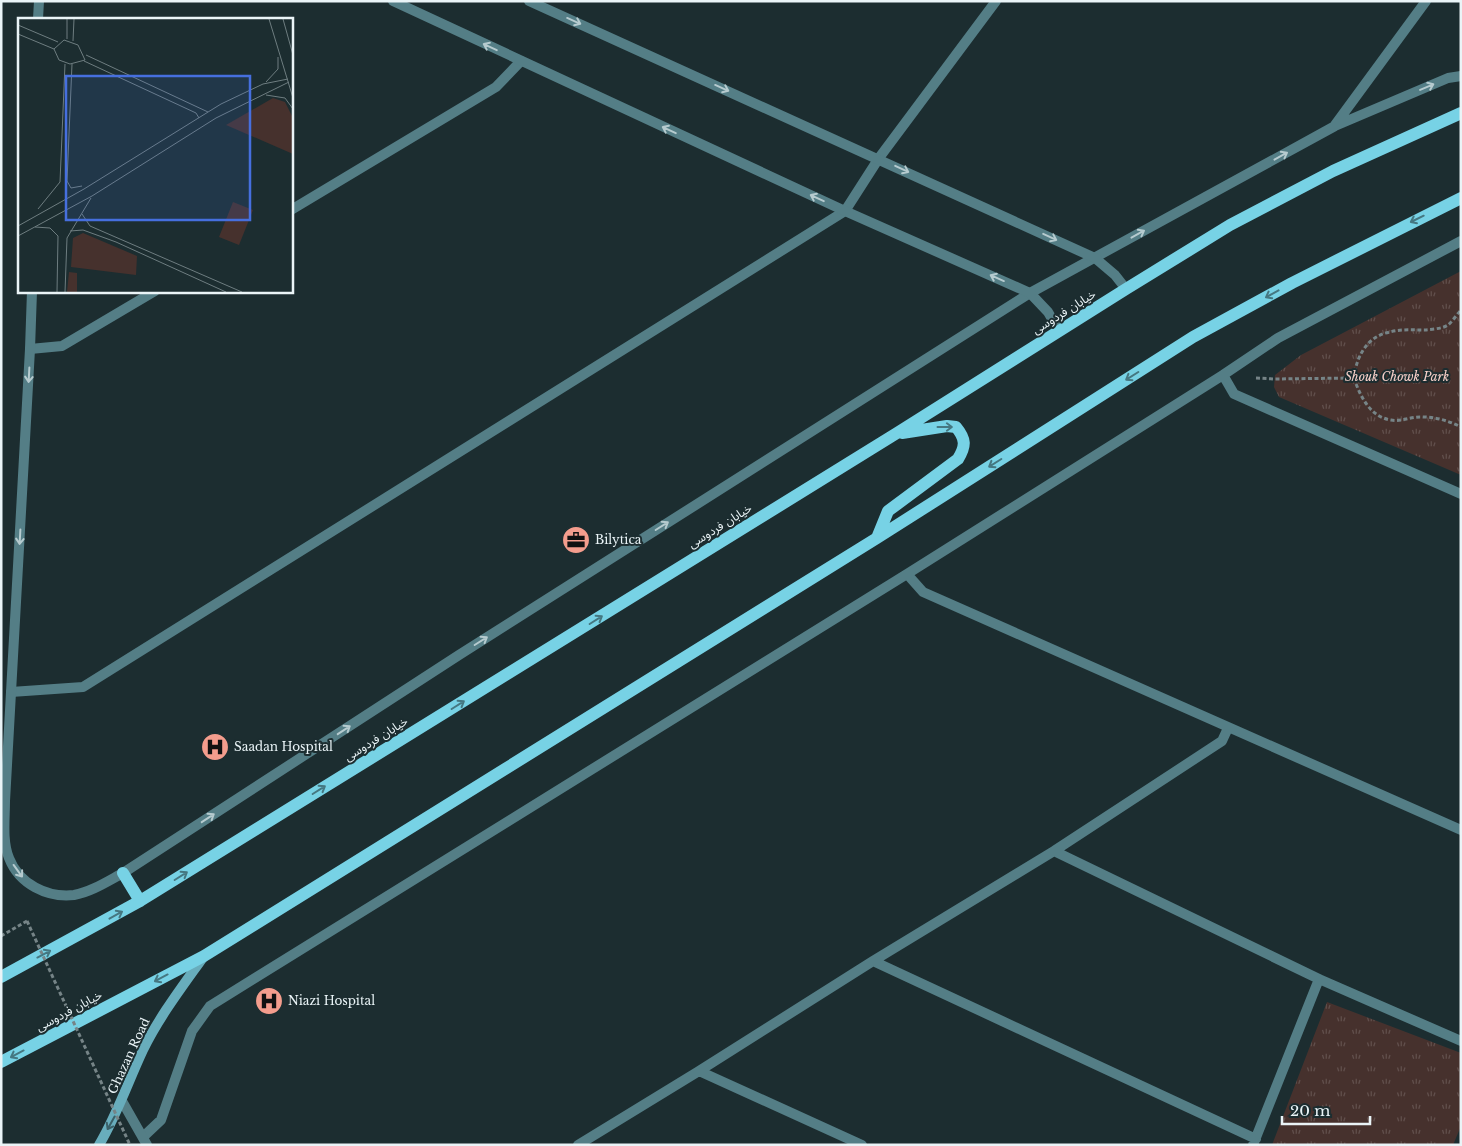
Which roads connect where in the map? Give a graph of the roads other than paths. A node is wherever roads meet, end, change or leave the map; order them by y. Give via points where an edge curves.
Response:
1 (39, 1) edge
2 (393, 1) edge
3 (529, 1) edge
4 (996, 1) edge
5 (1426, 1) edge
6 (38, 18) edge
7 (521, 61) junction
8 (1461, 76) edge
9 (1461, 113) edge
10 (1335, 126) junction
11 (879, 158) junction
12 (1461, 198) edge
13 (292, 209) edge
14 (845, 211) junction
15 (1461, 240) edge
16 (1095, 258) junction
17 (1126, 289) junction
18 (32, 292) edge
19 (153, 292) edge
20 (1030, 293) junction
21 (1059, 331) junction
22 (30, 349) junction
23 (1223, 375) junction
24 (897, 433) junction
25 (1461, 494) edge
26 (877, 538) junction
27 (907, 574) junction
28 (11, 692) junction
29 (1228, 728) junction
30 (1461, 830) edge
31 (1054, 851) junction
32 (123, 873) junction
33 (140, 902) junction
34 (204, 956) junction
35 (873, 961) junction
36 (1, 976) edge
37 (1318, 979) junction
38 (1461, 1041) edge
39 (1, 1062) edge
40 (699, 1072) junction
41 (122, 1101) junction
42 (145, 1141) edge
43 (1254, 1142) edge
44 (99, 1145) edge
45 (578, 1145) edge
46 (862, 1145) edge

1 - 6 street
7 -> 2 street
3 -> 11 street
4 - 11 street
5 - 10 street
7 - 13 street via 496,87
14 -> 7 street
10 -> 8 street via 1448,78
9 - 17 main road, خیابان فردوسی via 1273,202
16 -> 10 street
11 - 14 street
11 -> 16 street
12 -> 26 main road, خیابان فردوسی via 1193,337
20 -> 14 street
14 - 28 street via 83,687
15 - 23 street via 1278,338
16 - 17 street
16 - 20 street
17 - 21 main road, خیابان فردوسی
18 - 22 street
19 - 22 street via 62,346
20 - 21 street via 1048,312
32 -> 20 street via 459,655
21 - 24 main road, خیابان فردوسی
22 -> 28 street
23 - 25 street via 1234,394
23 - 27 street
24 -> 26 main road via 947,426 956,428 965,440 965,449 958,459 888,511
33 -> 24 main road, خیابان فردوسی
26 - 34 main road, خیابان فردوسی
27 - 29 street via 924,592
27 - 42 street via 210,1006 192,1031 160,1120
28 -> 32 street via 5,835 9,858 18,874 40,890 56,895 75,895
29 - 30 street
29 - 31 street via 1222,741
31 - 35 street
31 - 37 street
32 - 33 main road
36 -> 33 main road, خیابان فردوسی
34 -> 39 main road, خیابان فردوسی
34 - 41 main road, Ghazan Road via 157,1024
35 - 40 street
35 - 43 street
37 - 38 street
37 - 43 street
40 - 45 street
40 - 46 street
41 - 42 street
41 -> 44 main road, Ghazan Road

